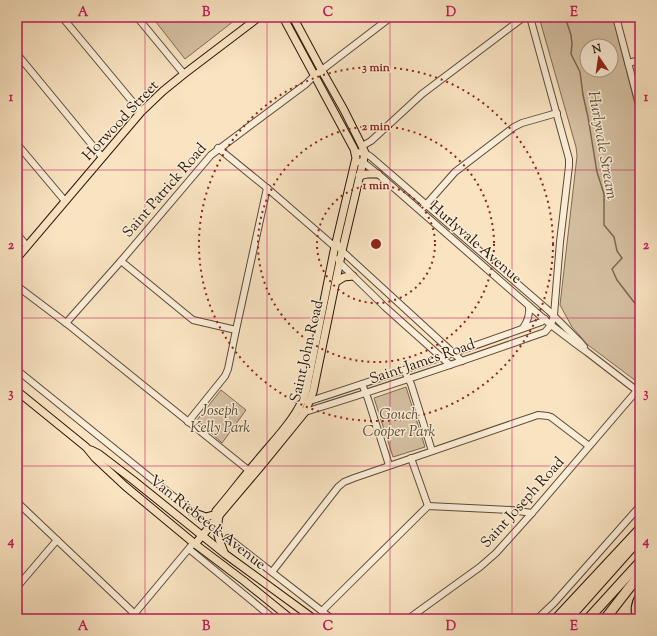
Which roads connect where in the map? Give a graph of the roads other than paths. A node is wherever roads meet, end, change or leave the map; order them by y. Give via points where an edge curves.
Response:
1 (62, 17) edge
2 (137, 17) edge
3 (259, 17) edge
4 (283, 17) edge
5 (293, 17) edge
6 (391, 17) edge
7 (524, 17) edge
8 (530, 17) edge
9 (616, 17) edge
10 (17, 54) edge
11 (640, 60) edge
12 (628, 63) junction
13 (322, 71) junction
14 (184, 74) junction
15 (314, 76) junction
16 (640, 108) edge
17 (140, 112) junction
18 (557, 113) junction
19 (346, 136) junction
20 (17, 144) edge
21 (218, 148) junction
22 (363, 150) junction
23 (355, 152) junction
24 (102, 157) junction
25 (355, 162) junction
26 (363, 162) junction
27 (378, 174) junction
28 (356, 176) junction
29 (267, 188) junction
30 (65, 201) junction
31 (426, 205) junction
32 (421, 211) junction
33 (17, 234) edge
34 (27, 246) junction
35 (335, 247) junction
36 (342, 251) junction
37 (17, 258) edge
38 (121, 261) junction
39 (340, 262) junction
40 (354, 276) junction
41 (336, 282) junction
42 (17, 286) edge
43 (393, 298) junction
44 (529, 306) junction
45 (385, 307) junction
46 (551, 313) junction
47 (545, 319) junction
48 (66, 322) junction
49 (551, 325) junction
50 (523, 328) junction
51 (236, 330) junction
52 (559, 331) junction
53 (545, 332) junction
54 (587, 352) junction
55 (453, 353) junction
56 (441, 357) junction
57 (462, 361) junction
58 (450, 365) junction
59 (17, 370) edge
60 (404, 370) junction
61 (408, 379) junction
62 (362, 384) junction
63 (639, 390) edge
64 (17, 391) edge
65 (366, 394) junction
66 (307, 401) junction
67 (302, 411) junction
68 (188, 422) junction
69 (588, 446) junction
70 (86, 447) junction
71 (432, 451) junction
72 (411, 458) junction
73 (389, 465) junction
74 (251, 473) junction
75 (17, 502) edge
76 (428, 506) junction
77 (640, 506) edge
78 (192, 512) junction
79 (532, 513) junction
80 (216, 515) junction
81 (208, 525) junction
82 (640, 529) edge
83 (201, 534) junction
84 (228, 538) dead end
85 (640, 538) edge
86 (57, 540) junction
87 (192, 545) junction
88 (225, 554) junction
89 (640, 562) edge
90 (272, 572) junction
91 (640, 574) edge
92 (17, 587) edge
93 (640, 595) edge
94 (276, 606) junction
95 (322, 611) junction
96 (133, 616) edge
97 (271, 617) edge
98 (140, 619) edge
99 (291, 619) edge
100 (314, 619) edge
101 (332, 619) edge
102 (408, 619) edge
103 (537, 619) edge
104 (556, 619) edge
105 (568, 619) edge
106 (588, 619) edge
107 (605, 619) edge
108 (637, 619) edge

1 - 17 street
2 - 14 street
3 - 14 main road, Horwood Street
4 - 15 main road
5 - 13 main road, Hurlyvale Avenue
6 - 13 street, Saint Patrick Road
7 - 22 street via 422,94
8 - 18 street
9 - 12 street
10 - 24 street
11 - 12 street
12 - 16 street
13 - 15 street, Saint Patrick Road
13 - 22 main road, Hurlyvale Avenue
14 - 17 main road, Horwood Street
15 - 19 main road
15 - 21 street, Saint Patrick Road
17 - 24 main road, Horwood Street
18 - 31 street via 514,127 455,172
18 - 46 street via 569,166
19 - 23 main road
19 - 28 main road
20 - 30 street
21 - 29 street
21 - 38 street, Saint Patrick Road
22 - 23 street
22 - 26 main road, Saint John Road
22 - 31 street, Hurlyvale Avenue
23 - 25 main road
24 - 30 main road, Horwood Street
25 - 26 street
25 - 28 main road, Saint John Road
26 - 27 street, Hurlyvale Avenue
26 - 28 main road, Saint John Road
27 - 28 main road
27 - 32 street, Hurlyvale Avenue
28 - 35 main road, Saint John Road
28 - 36 main road, Saint John Road
29 - 35 street
29 - 51 street
30 - 34 main road, Horwood Street
31 - 32 street
31 - 46 street, Hurlyvale Avenue
32 - 44 street, Hurlyvale Avenue
33 - 34 street
34 - 37 main road, Horwood Street
35 - 36 street
35 - 39 street
35 - 66 main road, Saint John Road via 306,391
36 - 39 main road, Saint John Road
36 - 43 street
38 - 48 street, Saint Patrick Road
38 - 51 street via 193,320
39 - 40 street
39 - 41 main road, Saint John Road
40 - 41 main road via 344,277
40 - 45 street
41 - 66 main road, Saint John Road via 313,392
42 - 48 street
43 - 45 street
43 - 55 street
44 - 47 street, Hurlyvale Avenue
44 - 50 street via 529,318
45 - 56 street
46 - 47 street
46 - 49 street
46 - 54 street, Hurlyvale Avenue
47 - 49 street, Hurlyvale Avenue
47 - 50 street, Saint James Road
48 - 68 street
49 - 52 street, Hurlyvale Avenue
49 - 53 street
50 - 55 street, Saint James Road
51 - 68 street via 227,372
52 - 53 street
52 - 54 street, Hurlyvale Avenue
53 - 57 street, Saint James Road
54 - 63 street, Hurlyvale Avenue
55 - 56 street, Saint James Road
55 - 57 street
56 - 58 street
56 - 60 street, Saint James Road
57 - 58 street, Saint James Road
58 - 61 street, Saint James Road
59 - 78 street
60 - 61 street
60 - 62 street, Saint James Road
61 - 65 street, Saint James Road
61 - 71 street
62 - 65 street
62 - 66 street, Saint James Road
63 - 69 street, Saint Joseph Road
64 - 70 main road, Van Riebeeck Avenue
65 - 67 street, Saint James Road
65 - 73 street
66 - 67 main road, Saint John Road
67 - 74 main road, Saint John Road via 279,435
68 - 74 street
69 - 71 street via 551,417 538,415
69 - 79 street, Saint Joseph Road
70 - 83 main road, Van Riebeeck Avenue via 99,454
70 - 87 main road, Van Riebeeck Avenue
71 - 72 street
72 - 73 street
72 - 76 street
73 - 90 street via 344,482 338,487
74 - 80 main road, Saint John Road
75 - 86 street
76 - 79 street
76 - 95 street
77 - 103 street
78 - 80 main road via 206,517
78 - 81 street
79 - 102 street, Saint Joseph Road via 487,561
80 - 81 main road, Saint John Road
80 - 88 main road via 217,534
81 - 83 main road, Saint John Road
82 - 104 highway
83 - 87 main road, Saint John Road
83 - 88 main road, Van Riebeeck Avenue
84 - 90 street
85 - 105 highway
86 - 92 street
86 - 96 street
87 - 94 main road, Van Riebeeck Avenue
87 - 96 street
87 - 97 street
88 - 100 main road, Van Riebeeck Avenue
89 - 106 highway
90 - 95 street
91 - 107 highway
93 - 108 main road via 634,611
94 - 97 street
94 - 99 main road, Van Riebeeck Avenue
95 - 101 street
96 - 98 street

